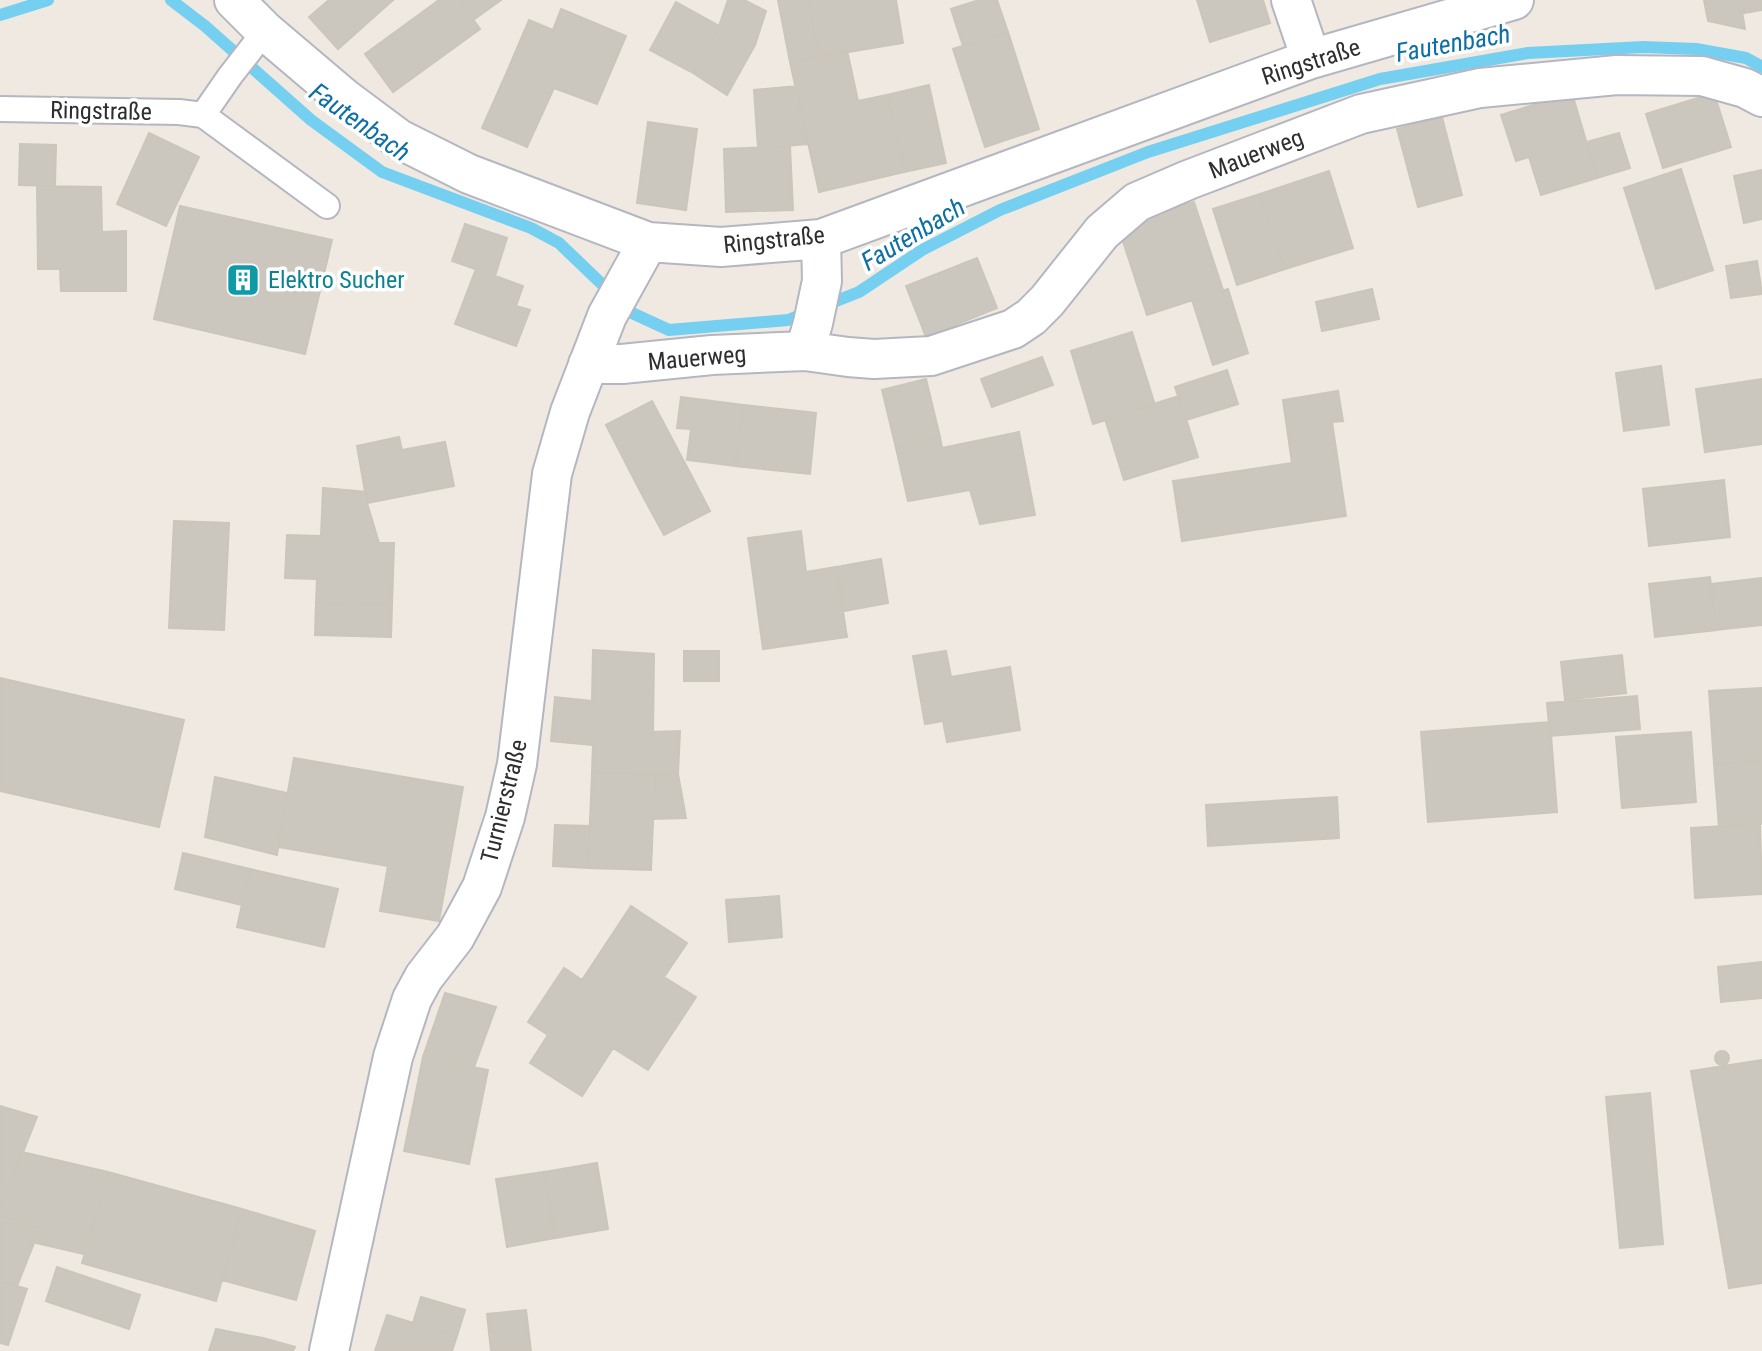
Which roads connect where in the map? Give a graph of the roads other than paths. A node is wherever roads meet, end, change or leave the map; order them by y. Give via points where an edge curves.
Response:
1 (234, 0) edge
2 (1291, 0) edge
3 (1514, 0) edge
4 (265, 31) junction
5 (1311, 59) junction
6 (1762, 97) edge
7 (0, 109) edge
8 (203, 115) junction
9 (327, 206) dead end
10 (821, 239) junction
11 (641, 255) junction
12 (809, 337) junction
13 (588, 364) junction
14 (329, 1351) edge

1 - 4 street, Ringstraße
2 - 5 street
3 - 5 street, Ringstraße
4 - 8 lane
4 - 11 street, Ringstraße via 399,139
5 - 10 street, Ringstraße
6 - 12 street, Mauerweg via 1702,76 1617,75 1480,88 1361,114 1137,202 1102,232 1047,301 1013,329 931,356 874,359 848,357
7 - 8 lane, Ringstraße
8 - 9 lane
10 - 11 street, Ringstraße
10 - 12 street via 822,281
11 - 13 street, Turnierstraße via 607,316
12 - 13 street, Mauerweg via 712,355
13 - 14 street, Turnierstraße via 552,474 517,764 505,817 482,887 455,937 412,999 393,1057

